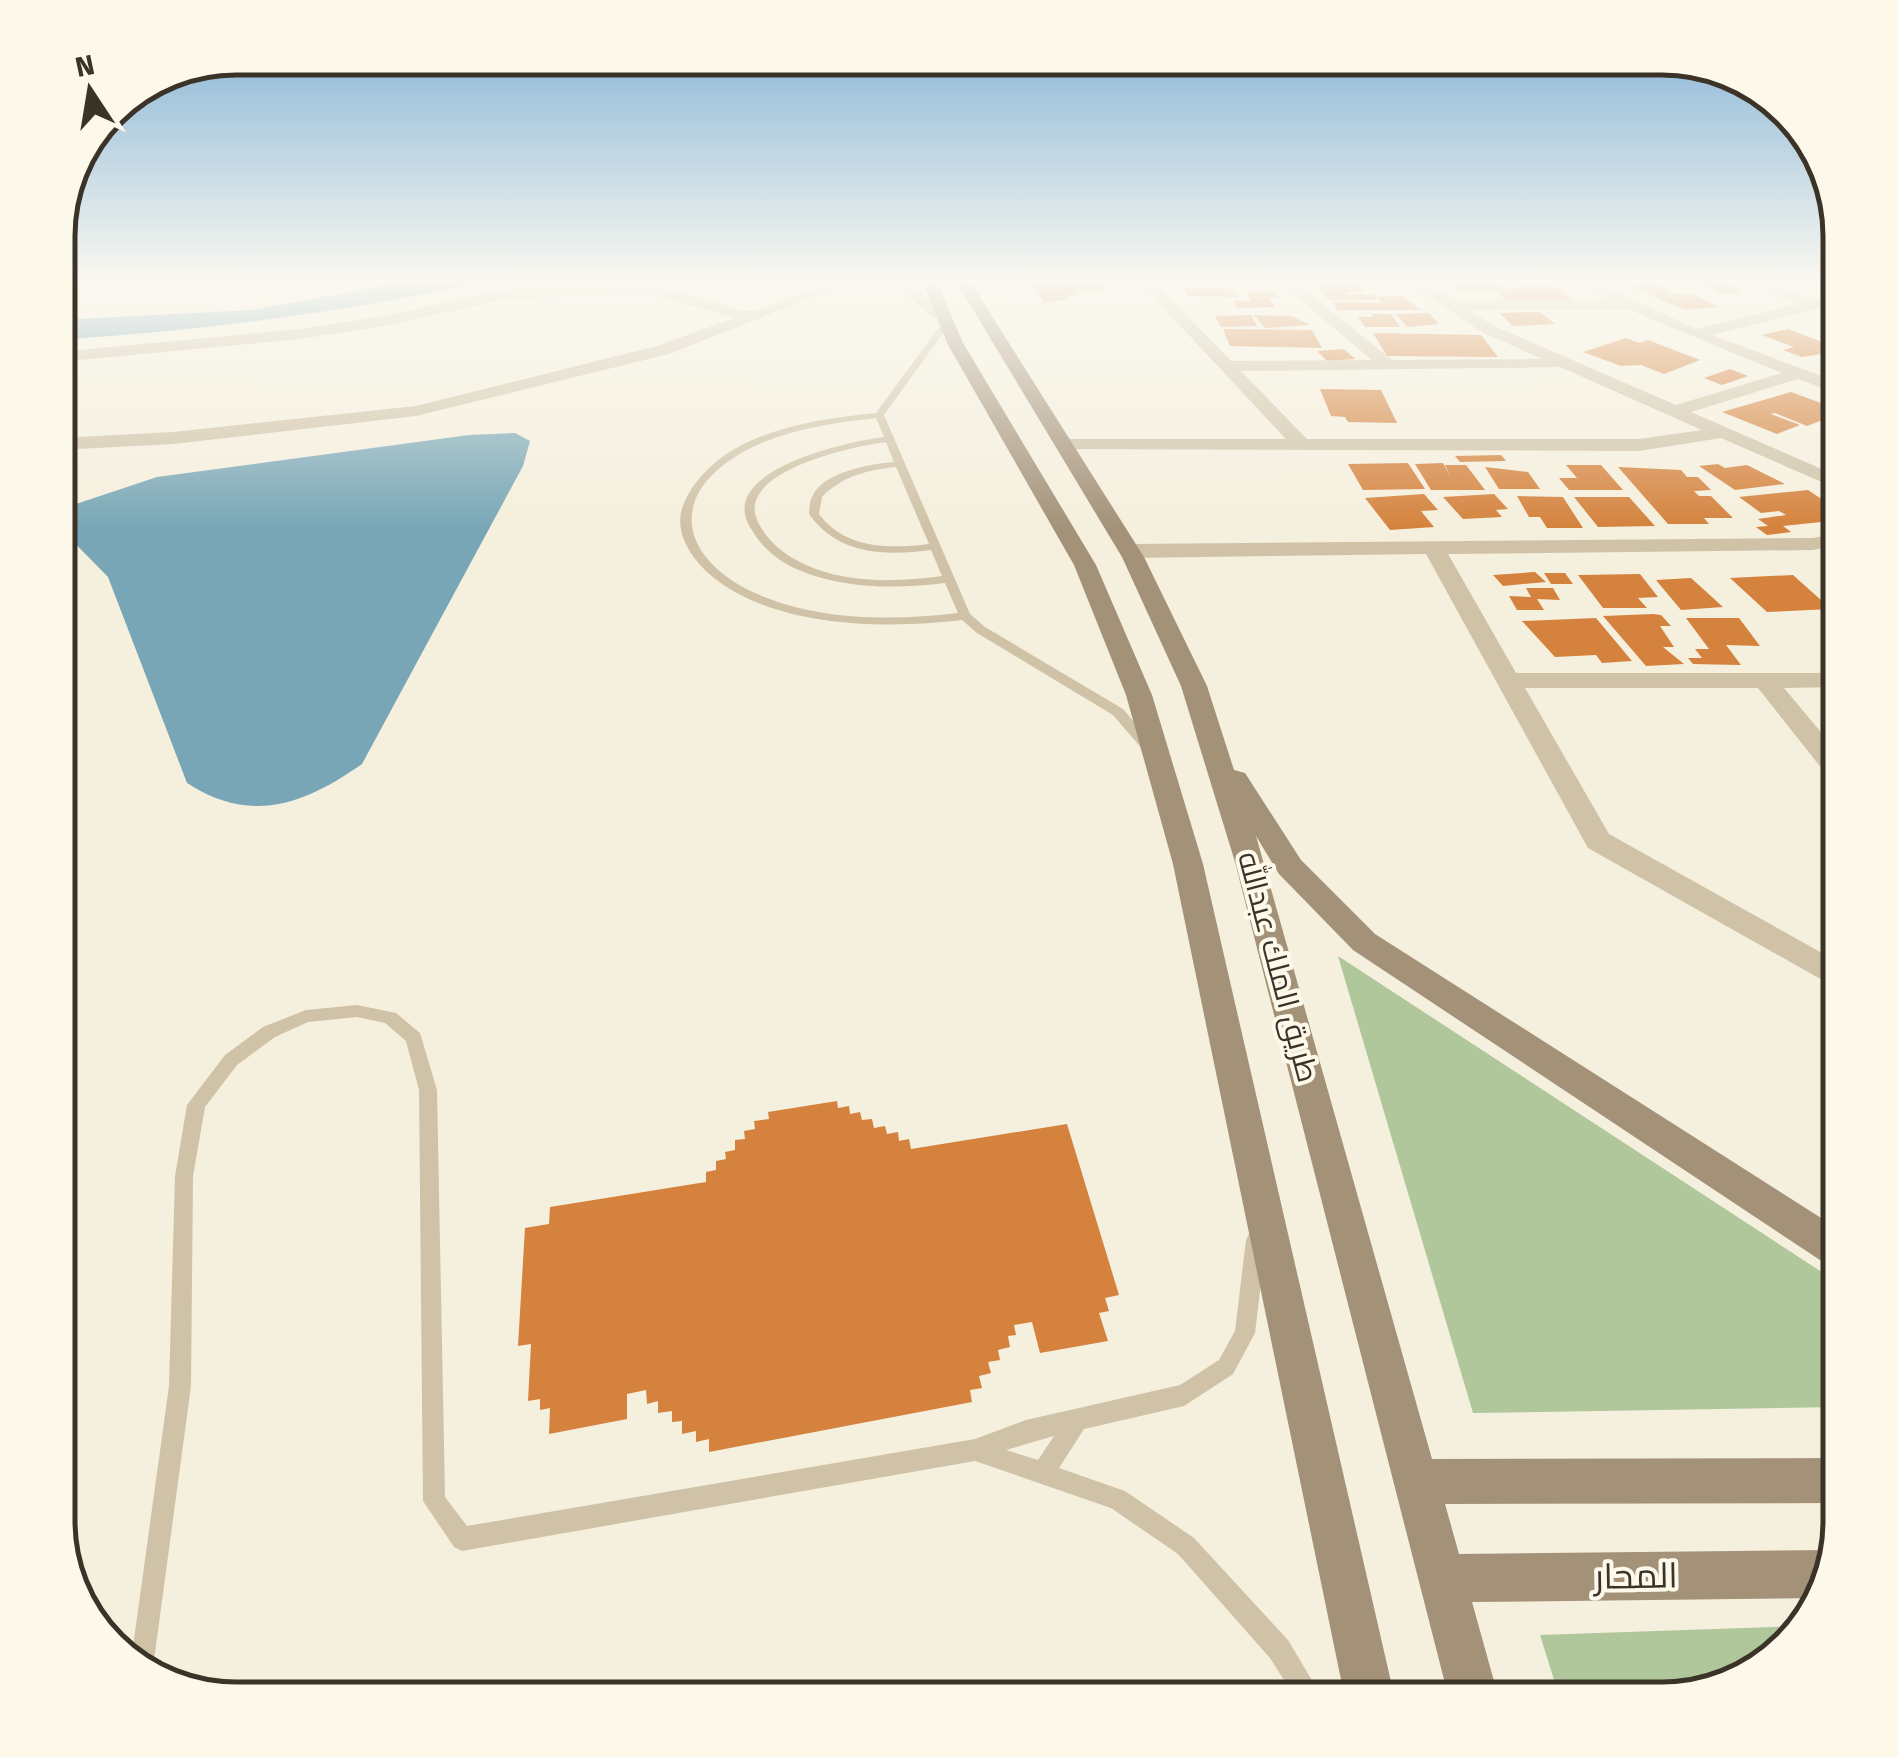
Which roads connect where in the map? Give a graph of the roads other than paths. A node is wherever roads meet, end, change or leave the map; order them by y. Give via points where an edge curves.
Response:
1 (610, 365) edge
2 (913, 365) edge
3 (969, 365) edge
4 (1015, 365) edge
5 (1388, 365) edge
6 (1568, 365) edge
7 (1778, 365) edge
8 (1227, 366) joint
9 (1799, 373) junction
10 (1823, 382) edge
11 (423, 402) junction
12 (1672, 412) junction
13 (879, 415) junction
14 (75, 431) edge
15 (1720, 433) junction
16 (890, 439) junction
17 (1299, 442) junction
18 (75, 443) edge
19 (1064, 445) junction
20 (900, 464) junction
21 (1823, 477) edge
22 (1823, 542) edge
23 (1432, 545) junction
24 (935, 546) junction
25 (1129, 550) junction
26 (949, 579) junction
27 (964, 616) junction
28 (1765, 680) junction
29 (1823, 680) edge
30 (1508, 682) junction
31 (1212, 742) junction
32 (1823, 752) edge
33 (1158, 762) junction
34 (1823, 968) edge
35 (1260, 1193) junction
36 (1823, 1240) edge
37 (1077, 1420) junction
38 (975, 1450) junction
39 (1042, 1474) junction
40 (1823, 1480) edge
41 (1416, 1482) junction
42 (1814, 1574) edge
43 (1442, 1578) junction
44 (144, 1653) edge
45 (1300, 1682) edge
46 (1366, 1682) edge
47 (1470, 1682) edge

1 - 11 street
2 - 13 lane
3 - 33 street, طريق الملك عبدالله via 1085,565
4 - 19 street, طريق الملك عبدالله
5 - 8 street
6 - 12 street
7 - 9 street
8 - 17 street
9 - 10 street
9 - 12 street
11 - 14 street via 251,422
11 - 18 street via 351,421
12 - 15 street
13 - 16 lane
13 - 27 lane via 789,431 726,459 690,498 690,543 714,572 783,606 881,621
15 - 17 street via 1639,445
15 - 21 street
16 - 20 lane
16 - 26 lane via 821,451 777,472 753,500 756,531 787,559 822,573 888,583
17 - 19 street
19 - 25 street, طريق الملك عبدالله
20 - 24 lane
20 - 24 lane via 834,480 817,496 814,514 828,531 856,544
22 - 23 street
23 - 25 street
23 - 30 street
24 - 26 lane
25 - 31 street, طريق الملك عبدالله via 1194,686
26 - 27 lane
27 - 33 lane via 1118,712
28 - 29 street
28 - 30 street
28 - 32 street
30 - 34 street via 1598,841
31 - 36 street via 1290,867 1364,942
31 - 41 street, طريق الملك عبدالله
33 - 35 street, طريق الملك عبدالله via 1188,864
35 - 37 lane via 1246,1333 1226,1367 1184,1395
35 - 46 street, طريق الملك عبدالله
37 - 38 lane
37 - 39 lane
38 - 39 lane
38 - 44 lane via 462,1538 434,1501 428,1090 414,1038 390,1018 356,1010 306,1016 231,1060 196,1105 184,1176 180,1386
39 - 45 lane via 1118,1499 1186,1546 1280,1649
40 - 41 street
41 - 43 street, طريق الملك عبدالله
42 - 43 street, المحار
43 - 47 street, طريق الملك عبدالله

